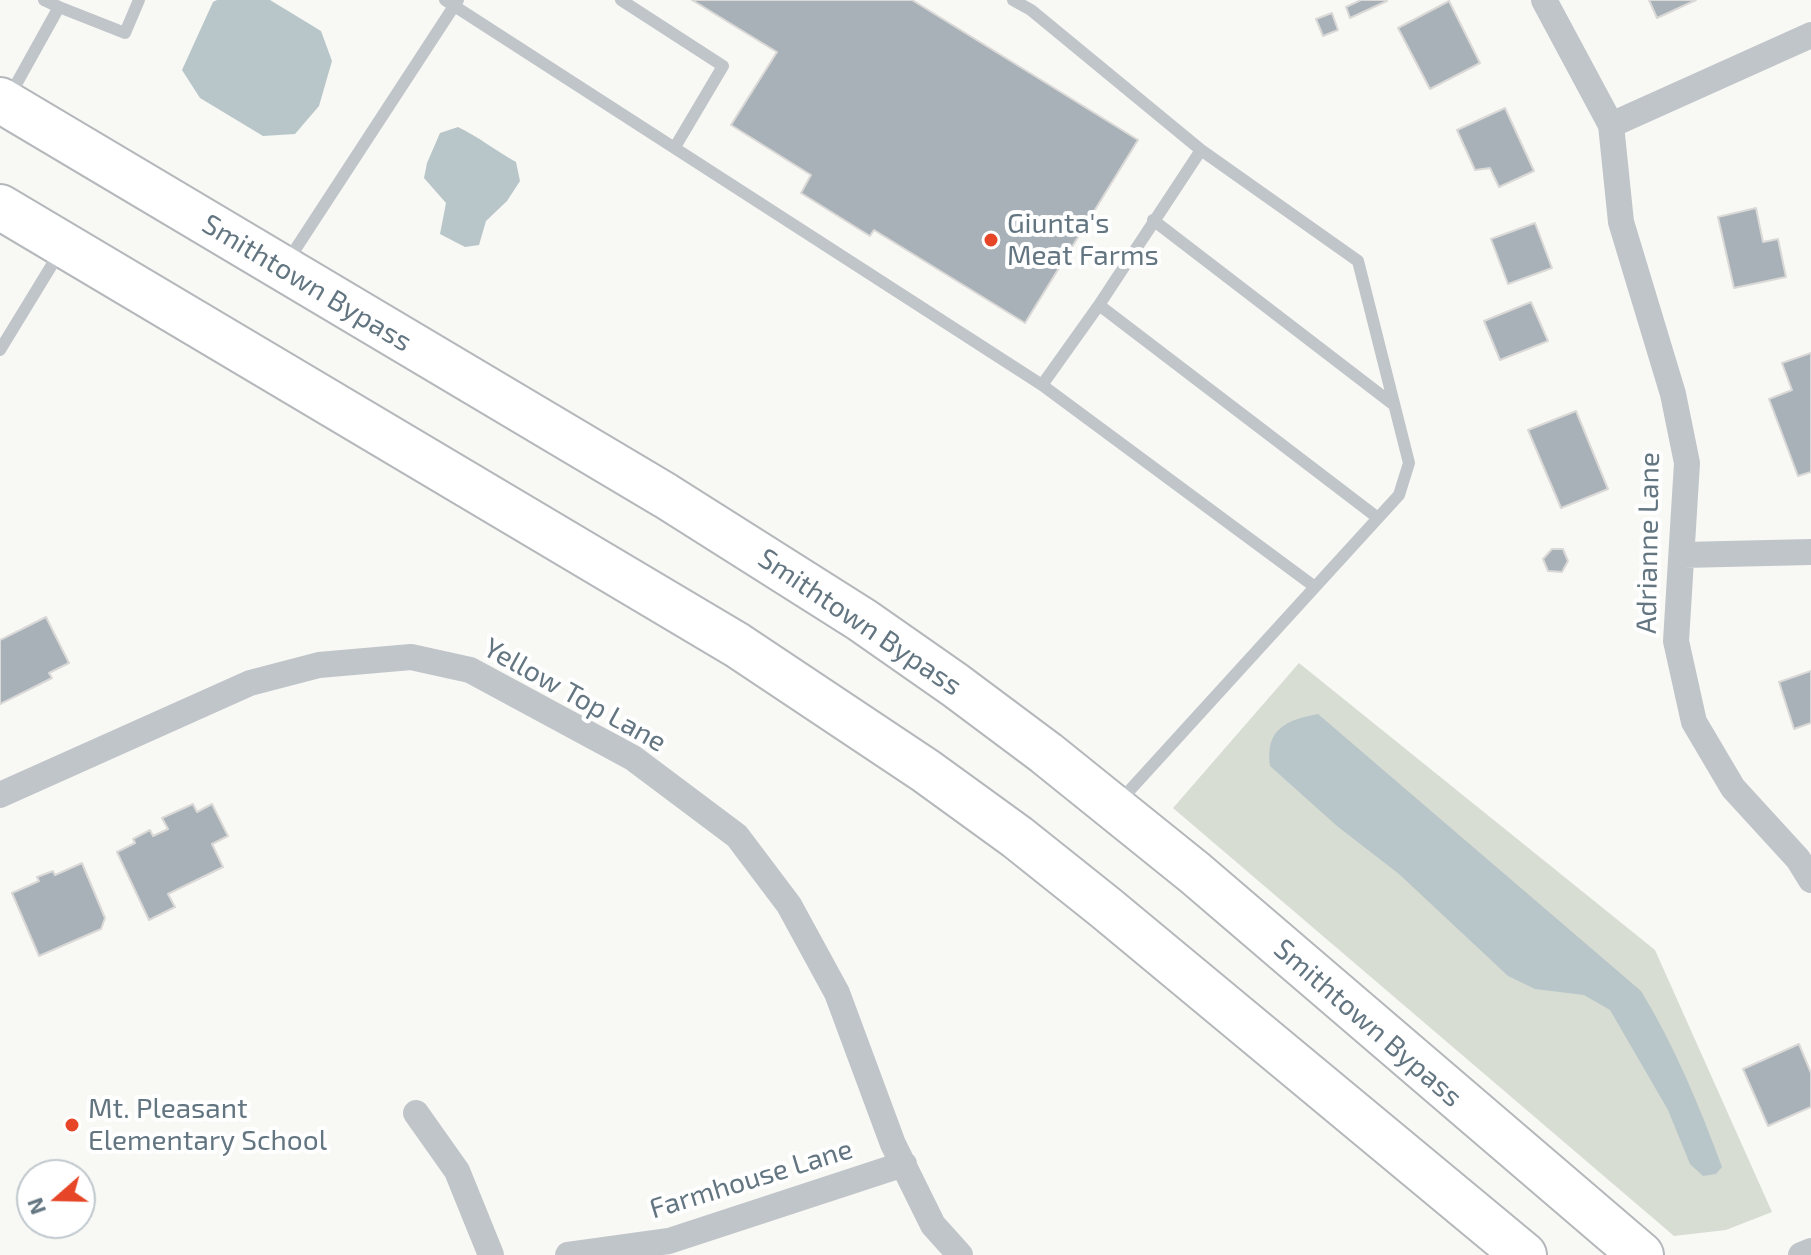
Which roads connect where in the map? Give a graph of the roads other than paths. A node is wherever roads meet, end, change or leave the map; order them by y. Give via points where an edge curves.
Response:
1 (44, 0) edge
2 (139, 0) edge
3 (621, 0) edge
4 (1013, 0) edge
5 (1544, 0) edge
6 (452, 2) edge
7 (59, 7) junction
8 (1811, 35) edge
9 (3, 102) edge
10 (1611, 125) junction
11 (675, 147) junction
12 (1201, 150) junction
13 (0, 207) edge
14 (1153, 220) junction
15 (64, 245) junction
16 (283, 269) junction
17 (1099, 305) junction
18 (0, 350) edge
19 (1042, 385) junction
20 (1394, 405) junction
21 (1378, 518) junction
22 (1811, 552) edge
23 (1683, 555) junction
24 (1315, 587) junction
25 (0, 795) edge
26 (1114, 807) junction
27 (1811, 880) edge
28 (416, 1113) dead end
29 (904, 1164) junction
30 (933, 1225) junction
31 (1811, 1251) edge
32 (491, 1255) edge
33 (568, 1255) edge
34 (932, 1255) edge
35 (960, 1255) edge
36 (1524, 1255) edge
37 (1641, 1255) edge
38 (1801, 1255) edge

1 - 7 lane
2 - 7 lane via 125,33
3 - 11 lane via 723,66
4 - 12 lane
5 - 10 street, Adrianne Lane
6 - 11 lane
6 - 16 lane
7 - 9 lane
8 - 10 street
9 - 16 highway, Smithtown Bypass
10 - 23 street, Adrianne Lane via 1621,222 1673,394 1687,463
11 - 19 lane
12 - 14 lane
12 - 20 lane via 1358,261
13 - 15 highway
14 - 17 lane
14 - 20 lane
15 - 18 lane
15 - 36 highway via 710,629 926,771 1106,908
16 - 26 highway, Smithtown Bypass via 666,496 850,612
17 - 19 lane
17 - 21 lane
19 - 24 lane
20 - 21 lane via 1409,463 1399,495
21 - 24 lane
22 - 23 street
23 - 27 street, Adrianne Lane via 1676,641 1694,722 1733,788
24 - 26 lane
25 - 29 street, Yellow Top Lane via 250,683 319,665 411,657 470,670 633,758 737,836 789,905 837,993
26 - 37 highway, Smithtown Bypass
28 - 32 street via 457,1171
29 - 30 street, Yellow Top Lane
29 - 33 street, Farmhouse Lane via 669,1241
30 - 34 street, Yellow Top Lane
30 - 35 street, Yellow Top Lane
31 - 38 street

